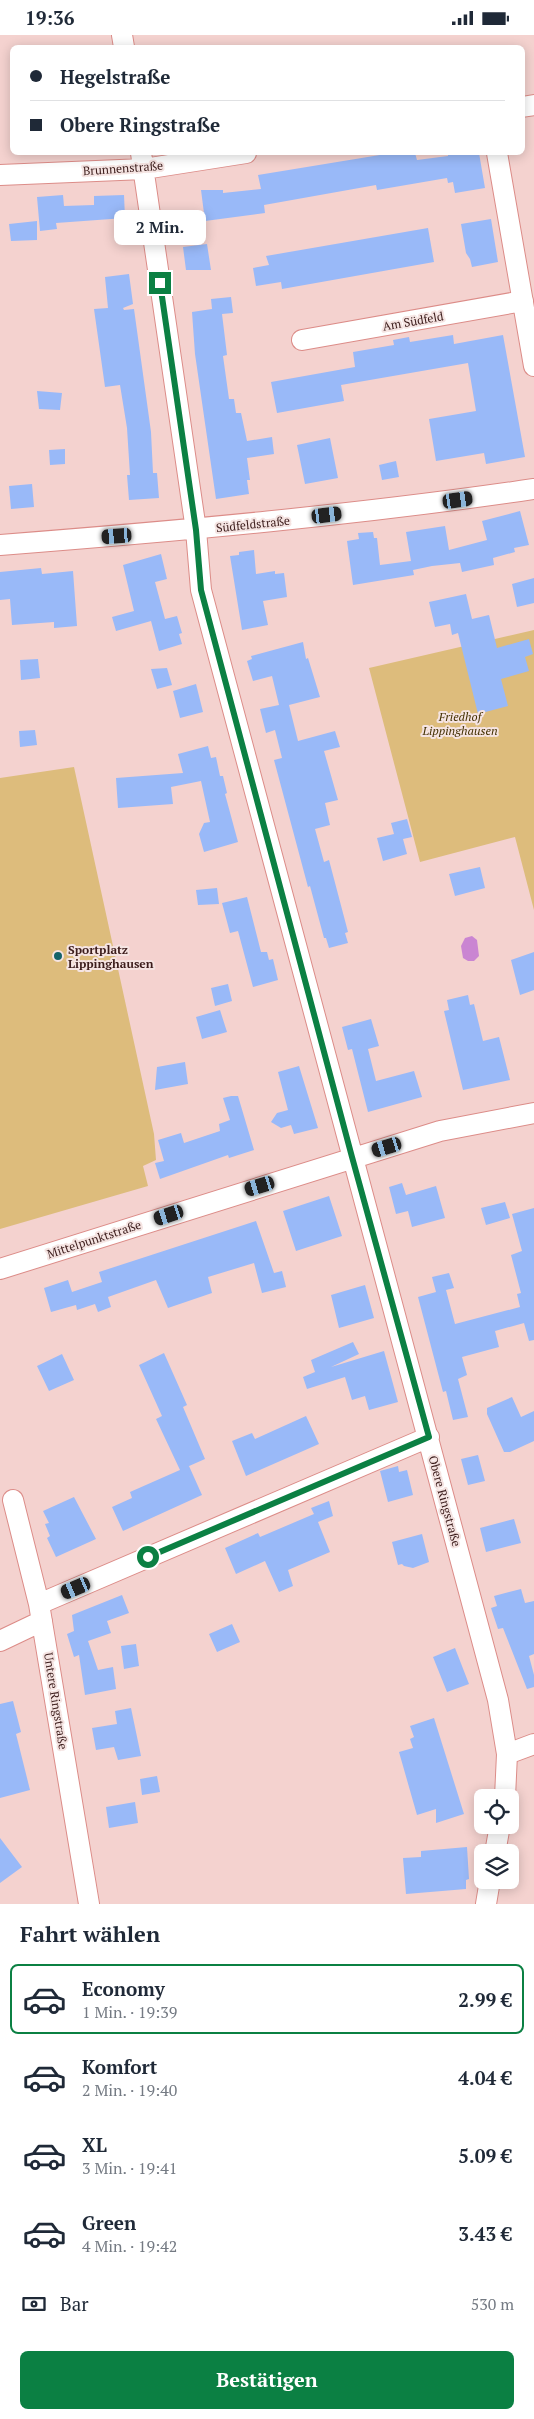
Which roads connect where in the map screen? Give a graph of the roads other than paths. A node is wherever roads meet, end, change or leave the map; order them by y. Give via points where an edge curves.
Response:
1 (220, 155) edge
2 (497, 155) edge
3 (143, 161) edge
4 (0, 175) edge
5 (523, 301) junction
6 (302, 340) dead end
7 (534, 366) edge
8 (534, 489) edge
9 (196, 530) junction
10 (0, 545) edge
11 (534, 1113) edge
12 (352, 1157) junction
13 (0, 1269) edge
14 (429, 1437) junction
15 (13, 1500) dead end
16 (41, 1612) junction
17 (0, 1641) edge
18 (534, 1744) edge
19 (507, 1754) junction
20 (505, 1789) edge
21 (488, 1889) edge
22 (90, 1904) edge
23 (486, 1904) edge

1 - 3 street, Brunnenstraße
2 - 5 street
3 - 4 street, Brunnenstraße
3 - 9 street, Obere Ringstraße
5 - 6 street, Am Südfeld
5 - 7 street
8 - 9 street, Südfeldstraße
9 - 10 street, Südfeldstraße
9 - 12 street, Obere Ringstraße via 201,590
11 - 12 street, Mittelpunktstraße via 440,1131
12 - 13 street, Mittelpunktstraße
12 - 14 street, Obere Ringstraße
14 - 16 street
14 - 19 street, Obere Ringstraße via 498,1700
15 - 16 street, Untere Ringstraße
16 - 17 street
16 - 22 street, Untere Ringstraße
18 - 19 street
19 - 20 street, Obere Ringstraße
21 - 23 street

